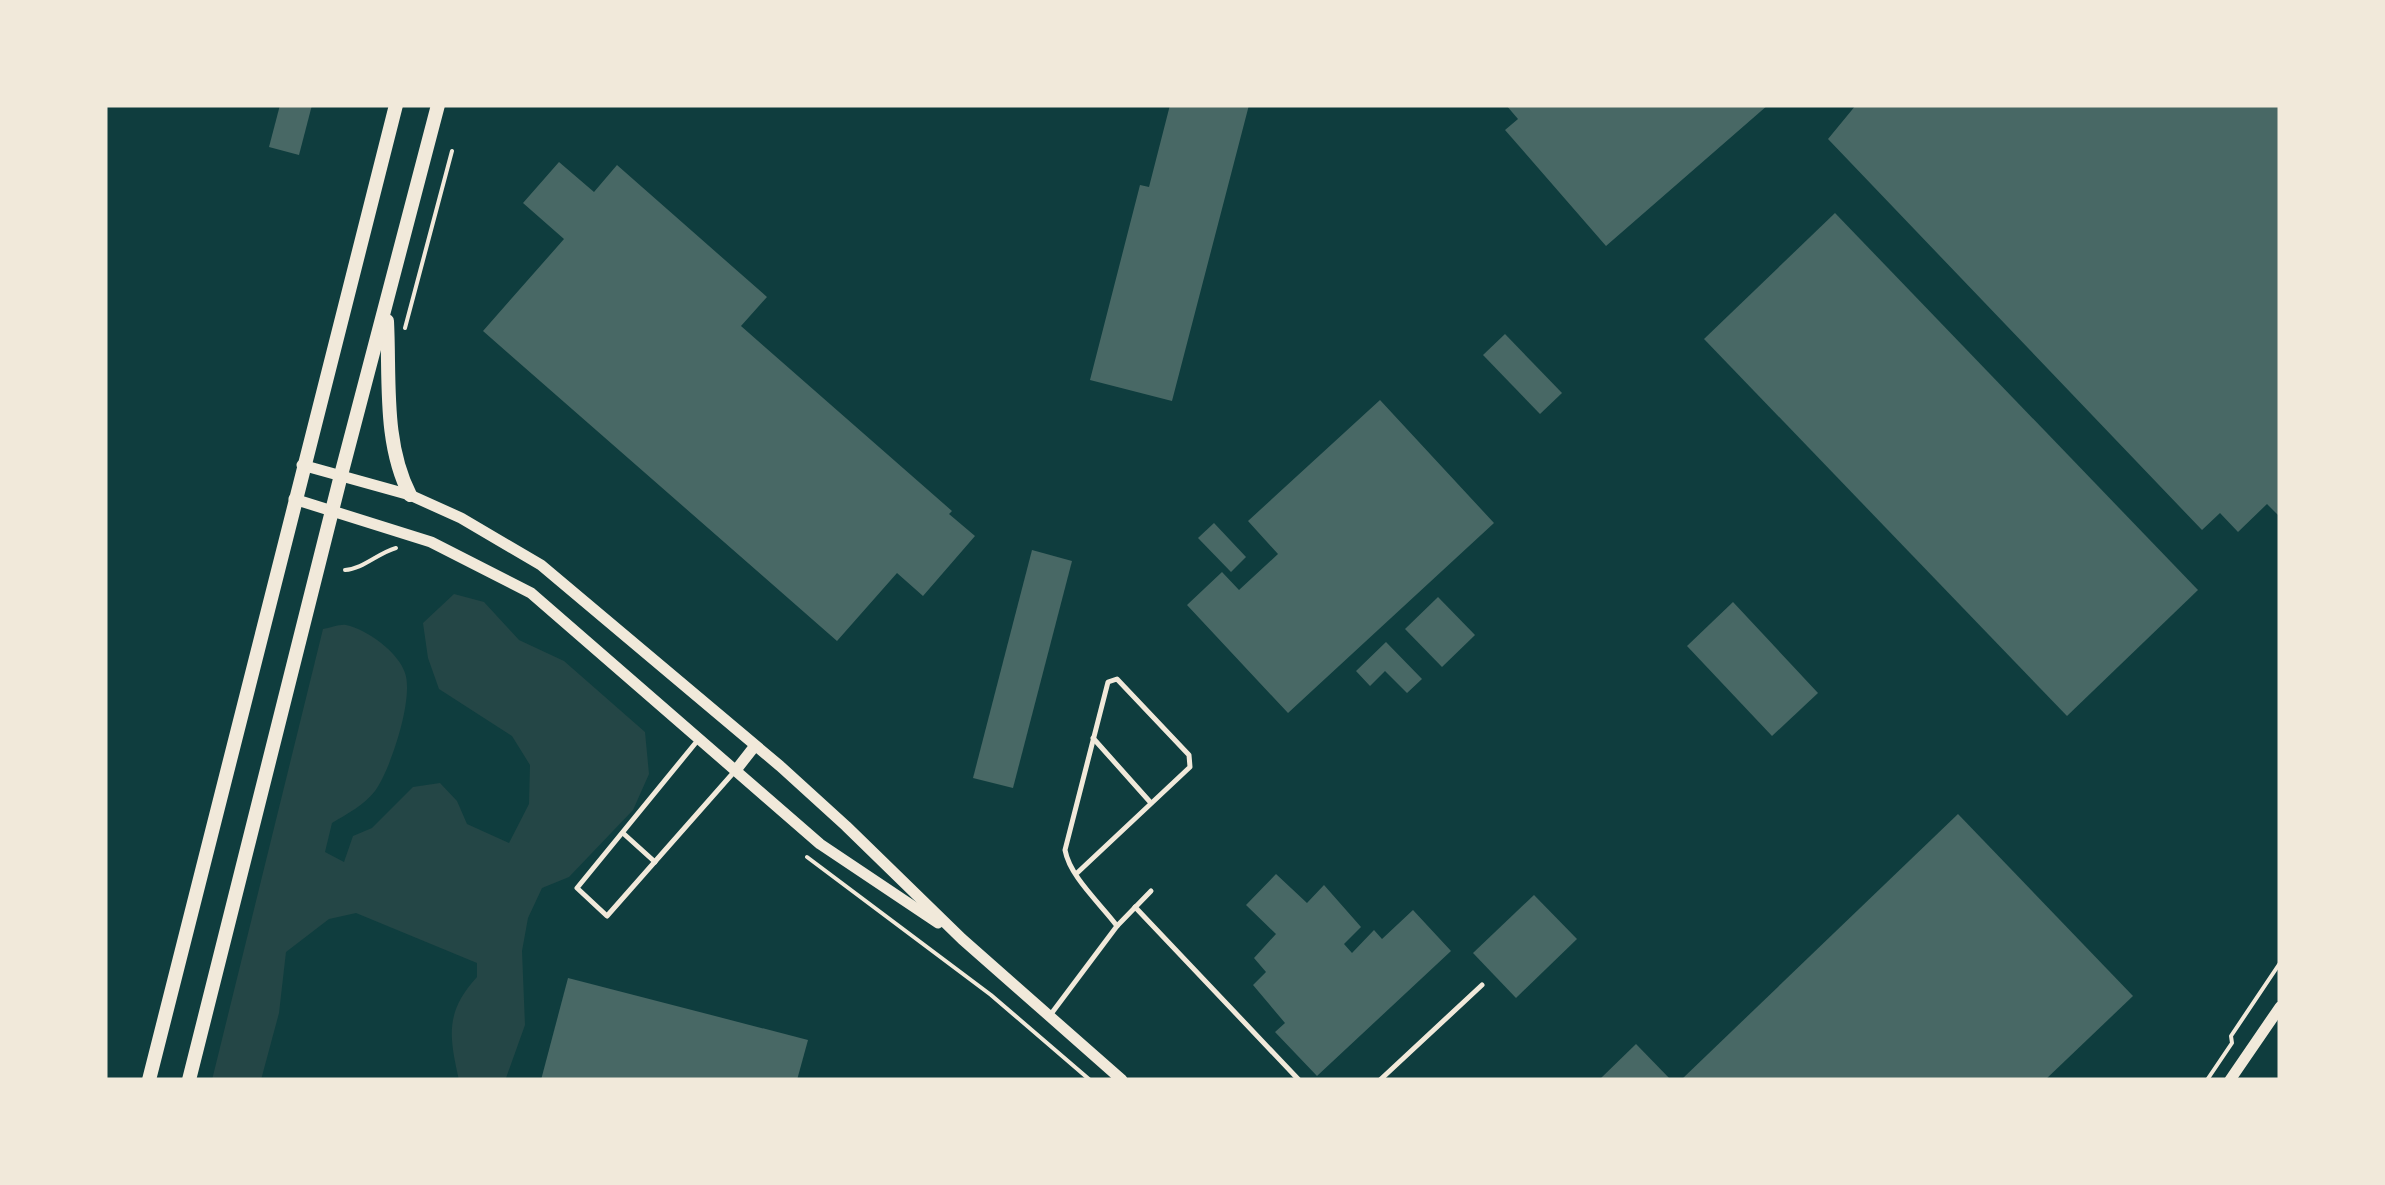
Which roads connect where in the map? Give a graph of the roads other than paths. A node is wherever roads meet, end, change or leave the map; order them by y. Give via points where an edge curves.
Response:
1 (396, 105) edge
2 (438, 105) edge
3 (386, 306) junction
4 (302, 465) junction
5 (341, 474) junction
6 (410, 495) junction
7 (294, 498) junction
8 (334, 511) junction
9 (717, 716) junction
10 (700, 738) junction
11 (1093, 738) junction
12 (754, 747) junction
13 (736, 770) junction
14 (1152, 804) junction
15 (624, 834) junction
16 (655, 862) junction
17 (1076, 874) junction
18 (1151, 891) dead end
19 (1135, 907) junction
20 (1117, 926) junction
21 (962, 939) junction
22 (1482, 985) dead end
23 (2280, 1008) edge
24 (1049, 1016) junction
25 (149, 1080) edge
26 (190, 1080) edge
27 (1122, 1080) edge
28 (1298, 1080) edge
29 (1380, 1080) edge
30 (2230, 1080) edge

1 - 4 main road
2 - 3 main road
3 - 5 main road
3 - 6 main road via 392,448
4 - 5 street
4 - 7 main road
5 - 6 street
5 - 8 main road
6 - 9 street via 541,565
7 - 8 street
7 - 25 main road
8 - 10 street via 431,542 531,593
8 - 26 main road
9 - 10 street
9 - 12 street
10 - 13 street
10 - 15 lane
11 - 14 lane
11 - 14 lane via 1108,682 1118,678 1191,760
11 - 17 lane via 1064,850
12 - 13 street
12 - 21 street
13 - 16 lane
13 - 21 street via 820,844
14 - 17 lane
15 - 16 lane
15 - 16 lane via 577,888 607,916
17 - 20 lane
18 - 19 lane
19 - 20 lane
19 - 28 lane
20 - 24 lane
21 - 24 street
22 - 29 lane
23 - 30 street
24 - 27 street

